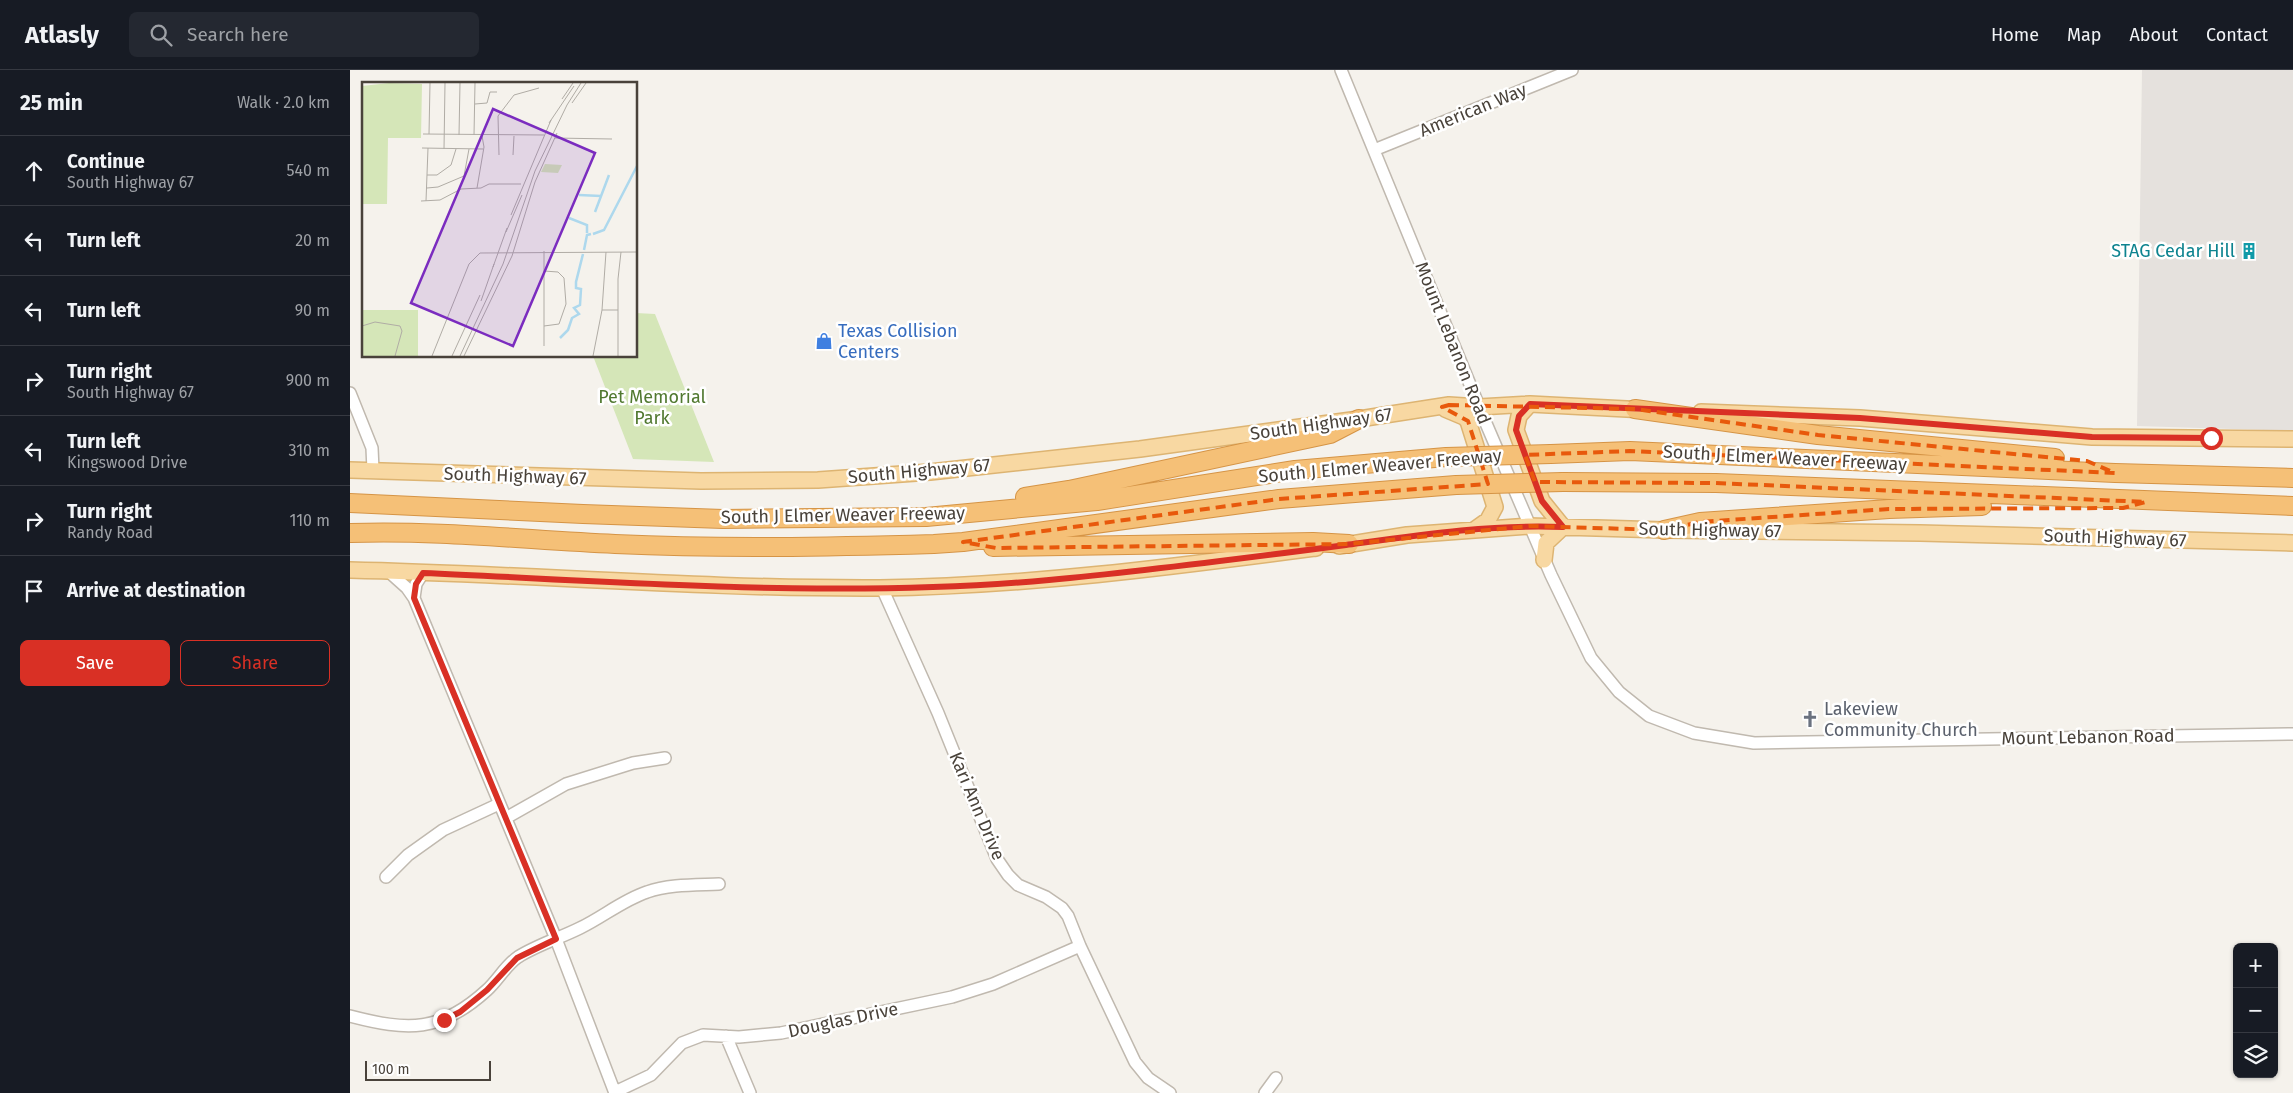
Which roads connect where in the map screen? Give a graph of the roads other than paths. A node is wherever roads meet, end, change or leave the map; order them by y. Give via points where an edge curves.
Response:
1 (1341, 70) edge
2 (1572, 70) edge
3 (1543, 75) edge
4 (1374, 150) junction
5 (350, 393) edge
6 (1530, 404) junction
7 (1442, 407) junction
8 (1479, 407) junction
9 (1635, 409) junction
10 (1359, 419) junction
11 (2293, 439) edge
12 (350, 470) edge
13 (373, 470) junction
14 (2116, 472) junction
15 (2293, 478) edge
16 (2146, 502) junction
17 (350, 503) edge
18 (2293, 506) edge
19 (926, 517) junction
20 (1530, 526) junction
21 (1563, 527) junction
22 (1474, 530) junction
23 (1664, 530) junction
24 (350, 533) edge
25 (963, 542) junction
26 (2293, 543) edge
27 (1349, 544) junction
28 (1544, 560) junction
29 (350, 570) edge
30 (388, 571) junction
31 (423, 573) junction
32 (882, 588) junction
33 (414, 598) junction
34 (2293, 734) edge
35 (665, 758) dead end
36 (499, 804) junction
37 (506, 818) junction
38 (386, 877) dead end
39 (719, 884) dead end
40 (556, 939) junction
41 (1080, 946) junction
42 (350, 1016) edge
43 (726, 1036) junction
44 (1276, 1078) dead end
45 (615, 1092) edge
46 (750, 1093) edge
47 (1170, 1093) edge
48 (1265, 1093) edge

1 - 4 street, Mount Lebanon Road
2 - 3 street, American Way
3 - 4 street, American Way
4 - 8 street, Mount Lebanon Road
5 - 13 street via 372,448
6 - 8 main road, South Highway 67
6 - 9 main road, South Highway 67
6 - 21 main road via 1519,416 1516,430 1542,501
7 - 8 main road, South Highway 67
7 - 10 main road, South Highway 67
7 - 22 main road via 1468,421 1495,507 1488,520
8 - 20 street, Mount Lebanon Road
9 - 11 main road, South Highway 67 via 1860,418 2092,437
9 - 14 highway via 1818,435 2087,461
10 - 13 main road, South Highway 67 via 1140,449 930,472 818,480 702,482
10 - 19 highway via 1330,434
12 - 13 main road, South Highway 67
14 - 15 highway, South J Elmer Weaver Freeway
14 - 19 highway, South J Elmer Weaver Freeway, bridge via 1630,451 1446,457 1295,470 1097,501
16 - 18 highway, South J Elmer Weaver Freeway
16 - 23 highway via 2123,508 1962,506 1889,509 1700,522
16 - 25 highway, South J Elmer Weaver Freeway, bridge via 1716,483 1456,485 1279,499
17 - 19 highway, South J Elmer Weaver Freeway via 723,518
20 - 21 main road, South Highway 67
20 - 22 main road, South Highway 67
20 - 28 street, Mount Lebanon Road
21 - 23 main road, South Highway 67
21 - 28 main road via 1546,543
22 - 27 main road, South Highway 67
23 - 26 main road, South Highway 67
24 - 25 highway, South J Elmer Weaver Freeway via 388,531 748,548
25 - 27 highway via 996,548
27 - 32 main road, South Highway 67 via 1049,580
28 - 34 street, Mount Lebanon Road via 1592,658 1619,692 1650,716 1694,733 1754,744
29 - 30 main road, South Highway 67
30 - 31 main road, South Highway 67
30 - 33 street
31 - 32 main road, South Highway 67 via 670,584
31 - 33 street via 416,584
32 - 41 street, Kari Ann Drive via 938,713 997,859 1018,885 1062,908
33 - 36 street
35 - 37 street via 633,763 566,784
36 - 37 street
36 - 38 street via 443,830 408,855
37 - 40 street
39 - 40 street via 648,891
40 - 42 street via 517,958 487,990 460,1012 444,1020 410,1027 387,1026
40 - 45 street
41 - 43 street, Douglas Drive via 993,984 952,997 781,1033
41 - 47 street, Kari Ann Drive via 1135,1062 1148,1078
43 - 45 street, Douglas Drive via 702,1035 682,1043 651,1075
43 - 46 street
44 - 48 street

